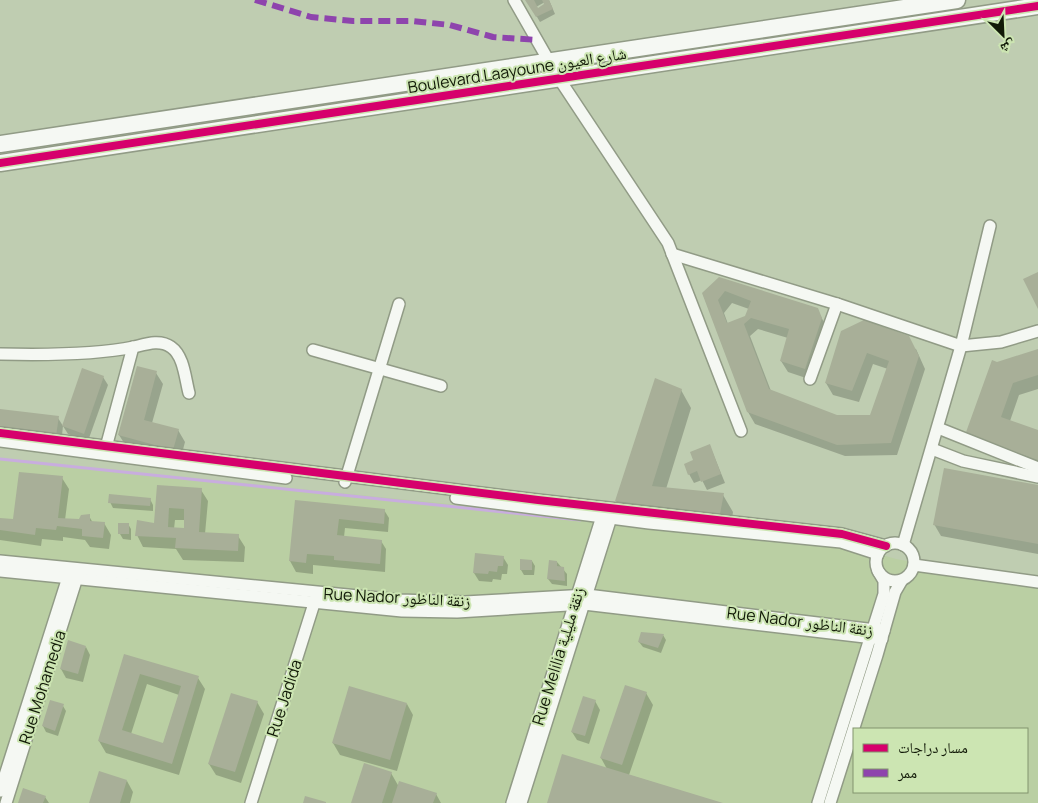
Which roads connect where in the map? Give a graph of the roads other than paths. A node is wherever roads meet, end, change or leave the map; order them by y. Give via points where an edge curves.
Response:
1 (514, 0) edge
2 (957, 0) edge
3 (1038, 6) edge
4 (551, 61) junction
5 (558, 77) junction
6 (0, 144) edge
7 (0, 163) edge
8 (990, 226) dead end
9 (672, 254) junction
10 (399, 304) dead end
11 (837, 304) junction
12 (1038, 331) edge
13 (961, 346) junction
14 (133, 347) junction
15 (313, 350) dead end
16 (0, 354) edge
17 (380, 368) junction
18 (810, 379) dead end
19 (440, 386) dead end
20 (189, 393) dead end
21 (938, 428) junction
22 (741, 431) dead end
23 (0, 432) edge
24 (0, 441) edge
25 (932, 449) junction
26 (106, 450) junction
27 (1038, 468) edge
28 (1038, 477) edge
29 (345, 481) junction
30 (608, 513) junction
31 (903, 545) junction
32 (882, 550) junction
33 (0, 561) edge
34 (914, 565) junction
35 (0, 571) edge
36 (878, 571) junction
37 (73, 574) junction
38 (902, 580) junction
39 (1038, 582) edge
40 (320, 597) junction
41 (581, 599) junction
42 (871, 634) junction
43 (883, 635) junction
44 (854, 728) edge
45 (853, 730) edge
46 (0, 791) edge
47 (6, 803) edge
48 (251, 803) edge
49 (258, 803) edge
50 (512, 803) edge
51 (521, 803) edge
52 (818, 803) edge
53 (830, 803) edge

1 - 4 street
2 - 4 street, Boulevard Laayoune شارع العيون
3 - 5 street, Boulevard Laayoune شارع العيون
4 - 5 street
4 - 6 street, Boulevard Laayoune شارع العيون
5 - 7 street, Boulevard Laayoune شارع العيون
5 - 9 street via 655,221
8 - 13 street
9 - 11 street
9 - 22 street
10 - 17 street
11 - 13 street
11 - 18 street
12 - 13 street via 1001,342
13 - 21 street
14 - 16 street via 50,355
14 - 20 street via 147,343 170,346 180,359
14 - 26 street
15 - 17 street
17 - 19 street
17 - 29 street
21 - 25 street
21 - 27 street
23 - 26 street
24 - 26 street
25 - 28 street via 963,461
25 - 31 street
26 - 29 street
29 - 30 street
30 - 32 street
30 - 41 street, Rue Melilia زنقة مليلية
31 - 32 street via 892,544
31 - 34 street via 912,553
32 - 36 street
33 - 37 street, Rue Nador زنقة الناظور
34 - 38 street via 909,576
34 - 39 street
35 - 37 street, Rue Nador زنقة الناظور
36 - 38 street via 887,580
36 - 42 street via 884,581 884,590
37 - 40 street, Rue Nador زنقة الناظور
37 - 46 street, Rue Mohamedia
37 - 47 street, Rue Mohamedia
38 - 43 street via 894,592
40 - 41 street, Rue Nador زنقة الناظور via 378,610 426,612 480,611
40 - 48 street, Rue Jadida
40 - 49 street, Rue Jadida
41 - 42 street, Rue Nador زنقة الناظور
41 - 50 street, Rue Melilia زنقة مليلية
41 - 51 street, Rue Melilia زنقة مليلية
42 - 43 street, Rue Nador زنقة الناظور
42 - 52 street
43 - 44 street
45 - 53 street

